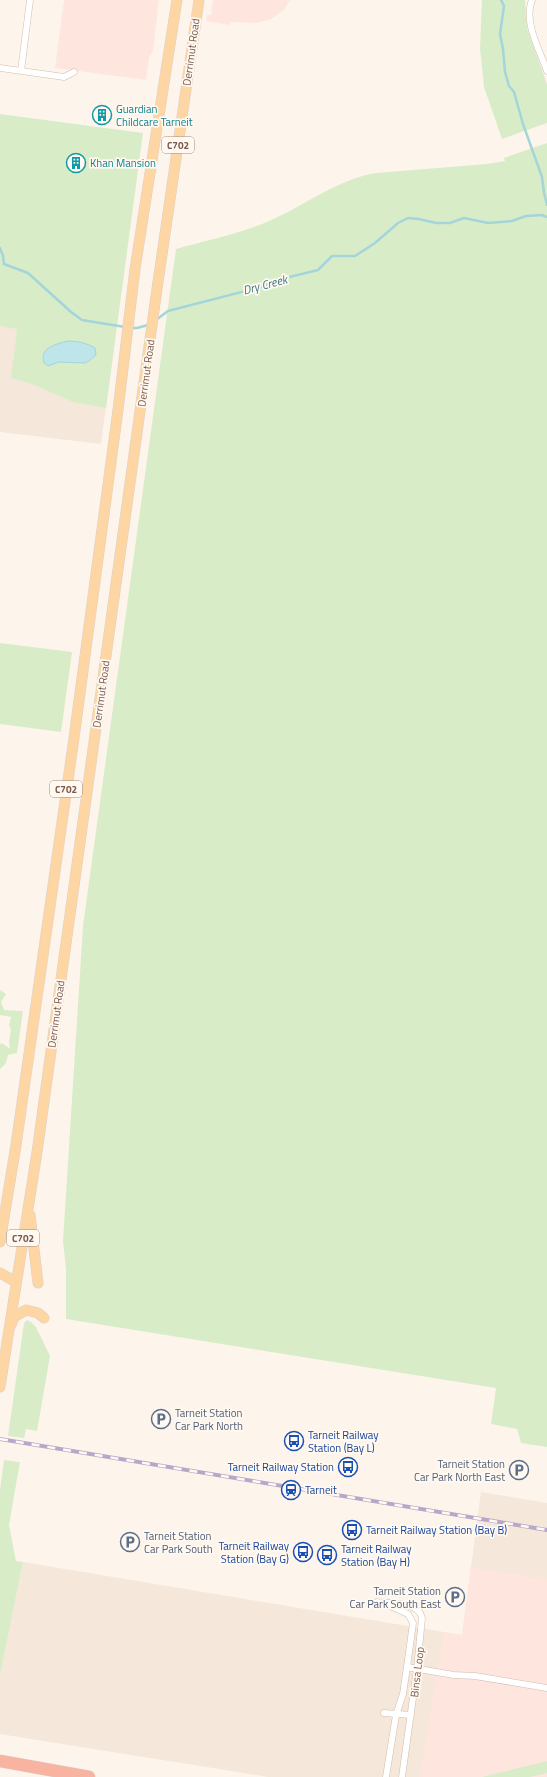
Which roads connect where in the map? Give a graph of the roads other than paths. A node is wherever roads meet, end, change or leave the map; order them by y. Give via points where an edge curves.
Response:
1 (30, 0) edge
2 (177, 0) edge
3 (199, 0) edge
4 (532, 0) edge
5 (0, 68) edge
6 (21, 71) junction
7 (547, 71) edge
8 (74, 72) dead end
9 (28, 1205) junction
10 (0, 1242) edge
11 (18, 1270) junction
12 (0, 1272) edge
13 (16, 1282) junction
14 (38, 1283) dead end
15 (44, 1318) dead end
16 (9, 1331) junction
17 (0, 1386) edge
18 (408, 1667) junction
19 (417, 1669) junction
20 (547, 1688) edge
21 (384, 1713) dead end
22 (411, 1715) junction
23 (396, 1716) junction
24 (0, 1761) edge
25 (89, 1777) edge
26 (386, 1777) edge
27 (402, 1777) edge

1 - 6 street
2 - 10 main road, Derrimut Road / C702 via 133,285 75,730
3 - 9 main road, Derrimut Road / C702
4 - 7 street via 531,26
5 - 6 street
6 - 8 street via 64,77
9 - 11 main road, Derrimut Road / C702
9 - 14 main road
11 - 12 main road
11 - 13 main road, Derrimut Road / C702
12 - 13 main road
13 - 16 main road, Derrimut Road / C702
15 - 16 main road via 38,1313 22,1311 14,1317
16 - 17 main road, Derrimut Road / C702
18 - 19 street
18 - 19 street, Binsa Loop via 411,1619 403,1611 377,1602 412,1607 421,1613
18 - 23 street
19 - 20 street
19 - 22 street, Binsa Loop
21 - 23 street
22 - 23 street
22 - 27 street, Binsa Loop
23 - 26 street
24 - 25 highway

